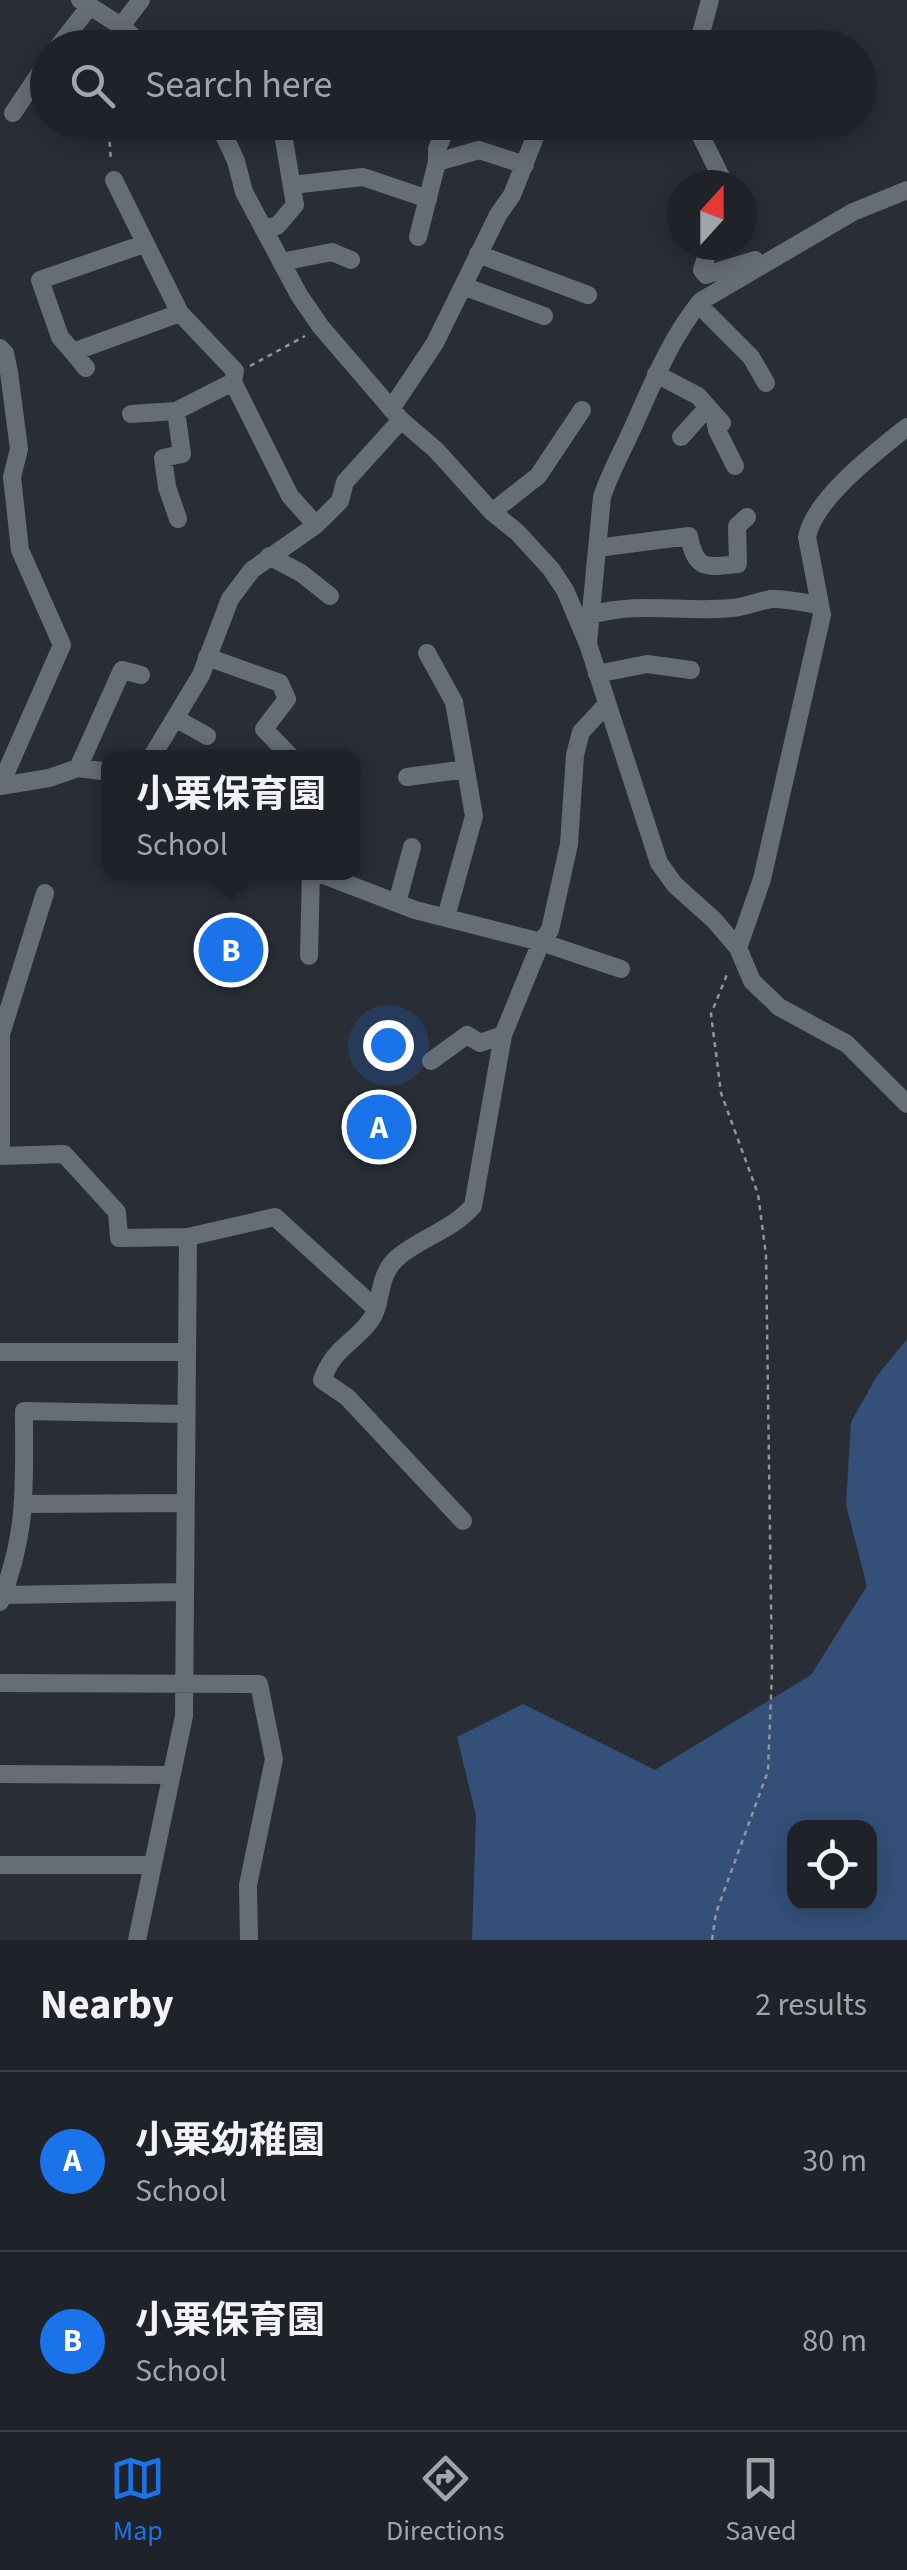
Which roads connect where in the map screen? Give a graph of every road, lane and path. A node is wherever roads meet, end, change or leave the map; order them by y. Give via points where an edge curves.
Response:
1 (141, 0) edge
2 (710, 0) edge
3 (85, 3) edge
4 (122, 26) junction
5 (68, 30) edge
6 (126, 30) edge
7 (701, 30) edge
8 (30, 87) edge
9 (13, 112) dead end
10 (110, 140) edge
11 (226, 140) edge
12 (280, 140) edge
13 (442, 140) edge
14 (534, 140) edge
15 (703, 140) edge
16 (437, 162) junction
17 (525, 165) junction
18 (718, 170) edge
19 (114, 180) joint
20 (292, 185) junction
21 (907, 190) edge
22 (428, 199) junction
23 (264, 228) junction
24 (418, 236) dead end
25 (144, 244) junction
26 (478, 254) junction
27 (351, 260) dead end
28 (705, 260) edge
29 (752, 260) edge
30 (757, 260) edge
31 (770, 260) junction
32 (281, 262) junction
33 (463, 286) junction
34 (588, 295) dead end
35 (698, 304) junction
36 (180, 313) junction
37 (544, 316) dead end
38 (321, 327) junction
39 (0, 348) edge
40 (73, 352) junction
41 (86, 368) dead end
42 (656, 374) junction
43 (234, 376) junction
44 (766, 384) dead end
45 (582, 410) dead end
46 (176, 411) junction
47 (131, 414) dead end
48 (396, 414) junction
49 (714, 414) junction
50 (907, 427) edge
51 (682, 437) dead end
52 (734, 466) dead end
53 (492, 512) junction
54 (747, 516) dead end
55 (178, 519) dead end
56 (316, 525) junction
57 (597, 548) junction
58 (270, 556) junction
59 (330, 596) dead end
60 (818, 605) junction
61 (591, 615) junction
62 (588, 644) junction
63 (427, 653) dead end
64 (207, 657) junction
65 (690, 670) dead end
66 (597, 674) junction
67 (140, 675) dead end
68 (606, 705) junction
69 (175, 718) junction
70 (207, 736) dead end
71 (155, 750) edge
72 (284, 750) edge
73 (78, 768) junction
74 (466, 769) junction
75 (101, 771) edge
76 (407, 778) dead end
77 (0, 786) edge
78 (412, 847) dead end
79 (320, 880) edge
80 (338, 880) edge
81 (45, 892) dead end
82 (396, 903) junction
83 (446, 917) junction
84 (541, 942) junction
85 (738, 948) junction
86 (309, 956) dead end
87 (621, 969) dead end
88 (503, 1035) junction
89 (431, 1061) dead end
90 (905, 1098) edge
91 (1, 1155) edge
92 (188, 1236) junction
93 (374, 1307) junction
94 (0, 1352) edge
95 (186, 1352) junction
96 (185, 1414) junction
97 (24, 1504) junction
98 (184, 1504) junction
99 (463, 1520) dead end
100 (184, 1592) junction
101 (2, 1598) edge
102 (0, 1683) edge
103 (186, 1686) junction
104 (0, 1774) edge
105 (171, 1775) junction
106 (0, 1864) edge
107 (152, 1865) junction
108 (137, 1940) edge
109 (249, 1940) edge
110 (712, 1940) edge

1 - 4 street
2 - 7 street
3 - 4 street
3 - 5 street
4 - 6 street
8 - 9 street
10 - 19 path
11 - 23 street
12 - 20 street via 279,161
13 - 16 street
14 - 17 street
15 - 18 street
16 - 17 street via 479,150
16 - 22 street
17 - 26 street
19 - 25 street
20 - 22 street via 362,177
20 - 23 street via 296,205 277,226
21 - 31 street
22 - 24 street
23 - 32 street
25 - 36 street
25 - 40 street via 40,280 60,337
26 - 33 street
26 - 34 street
27 - 32 street via 332,252
28 - 29 street via 706,276
30 - 31 street
31 - 35 street
32 - 38 street
33 - 37 street
33 - 48 street
35 - 42 street
35 - 44 street
36 - 40 street
36 - 43 street
38 - 43 path
38 - 48 street
39 - 77 street via 10,372 19,449 12,477 20,550 62,645
40 - 41 street
42 - 49 street via 698,396
42 - 57 street via 609,474
43 - 46 street
43 - 56 street via 290,496
45 - 53 street via 538,476
46 - 47 street
46 - 55 street via 182,454 162,458
48 - 53 street
48 - 56 street via 345,482 340,501
49 - 51 street
49 - 52 street
50 - 60 street via 809,525
53 - 62 street via 552,570
54 - 57 street via 737,526 738,564 698,563 689,536
56 - 58 street
57 - 61 street
58 - 59 street
58 - 64 street via 230,599
60 - 61 street via 773,599 735,608 617,607
60 - 85 street via 822,615 766,860
61 - 62 street
62 - 66 street
63 - 74 street via 454,702
64 - 69 street
64 - 72 street via 280,683 287,699 264,729
65 - 66 street via 647,664
66 - 68 street
67 - 73 street via 122,670
68 - 84 street via 580,732 569,844 550,930
68 - 85 street via 658,863
69 - 70 street
69 - 71 street
73 - 75 street
73 - 77 street
74 - 76 street
74 - 83 street via 474,816
78 - 82 street
79 - 86 street
80 - 82 street
81 - 91 street via 1,1034
82 - 83 street
83 - 84 street
84 - 87 street
84 - 88 street
85 - 90 street via 752,981 779,1007 847,1044
85 - 110 path via 711,1014 721,1093 758,1194 766,1255 772,1671 768,1771
88 - 89 street via 480,1043 467,1035
88 - 93 street via 473,1206 459,1222 398,1257 385,1272
91 - 92 street via 64,1154 117,1212 119,1238
92 - 93 street via 275,1217
92 - 95 street
93 - 99 street via 374,1318 330,1358 322,1380 347,1397
94 - 95 street
95 - 96 street
96 - 97 street via 24,1412
96 - 98 street
97 - 98 street
97 - 101 street via 16,1563
98 - 100 street
100 - 101 street
100 - 103 street
102 - 103 street
103 - 105 street
103 - 109 street via 260,1684 274,1758 248,1885
104 - 105 street
105 - 107 street
106 - 107 street
107 - 108 street

